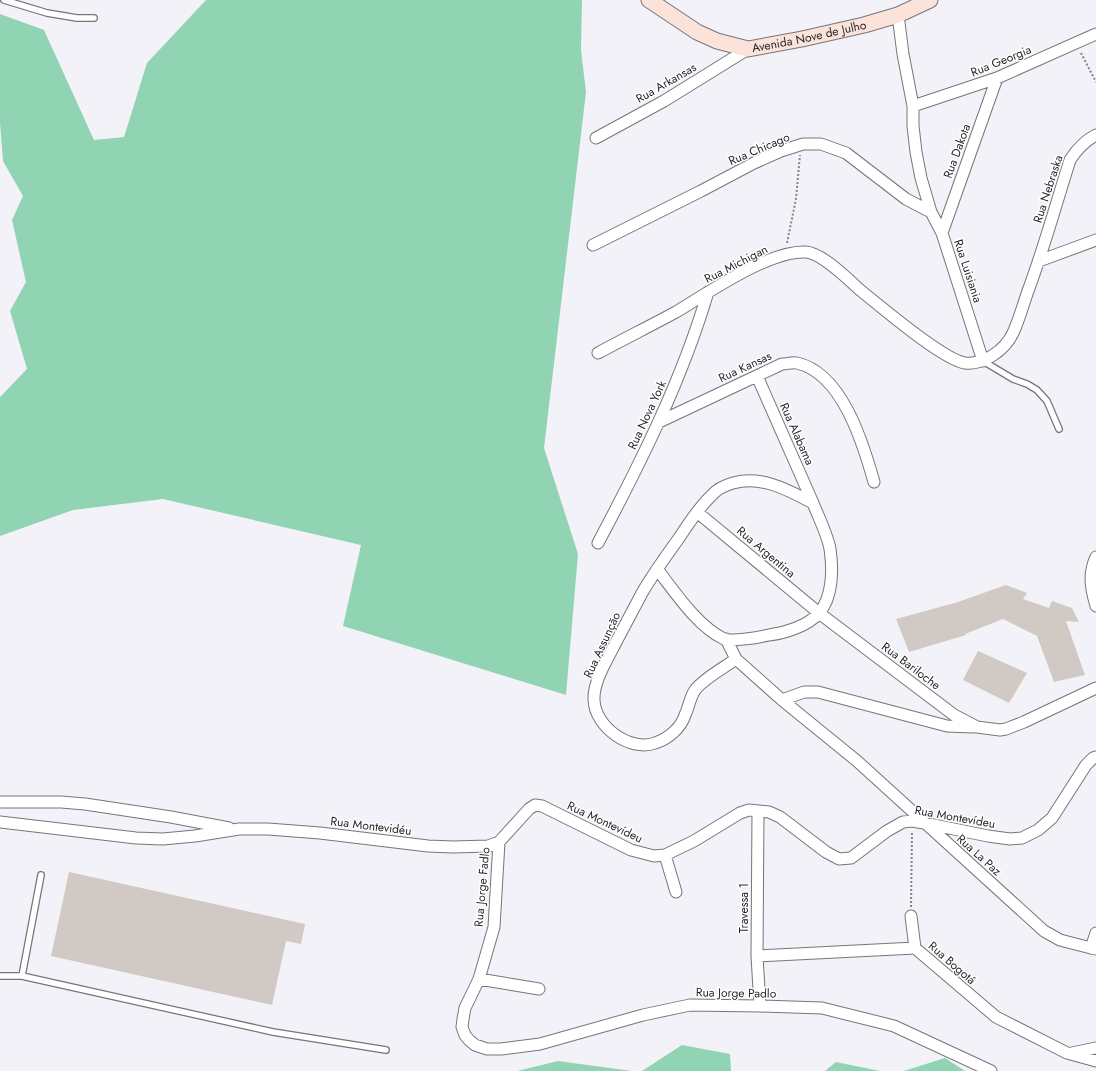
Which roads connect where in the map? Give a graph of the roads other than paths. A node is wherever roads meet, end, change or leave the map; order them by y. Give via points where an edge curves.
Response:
1 (4, 0) edge
2 (649, 0) edge
3 (930, 0) edge
4 (898, 15) junction
5 (94, 18) dead end
6 (1096, 34) edge
7 (748, 49) junction
8 (997, 78) junction
9 (913, 106) junction
10 (1096, 135) edge
11 (596, 138) dead end
12 (931, 212) junction
13 (942, 233) junction
14 (1096, 240) edge
15 (593, 245) dead end
16 (1039, 261) junction
17 (708, 292) junction
18 (598, 353) dead end
19 (983, 360) junction
20 (757, 376) junction
21 (659, 422) junction
22 (1059, 429) dead end
23 (874, 482) dead end
24 (813, 503) junction
25 (697, 512) junction
26 (598, 543) dead end
27 (1096, 557) edge
28 (658, 569) junction
29 (1096, 606) edge
30 (819, 613) junction
31 (726, 640) junction
32 (736, 659) junction
33 (1096, 688) edge
34 (782, 700) junction
35 (978, 727) junction
36 (1096, 757) edge
37 (0, 802) edge
38 (758, 811) junction
39 (0, 822) edge
40 (924, 823) junction
41 (239, 830) junction
42 (499, 842) junction
43 (665, 855) junction
44 (41, 875) dead end
45 (676, 892) dead end
46 (911, 916) road end
47 (1096, 933) edge
48 (915, 948) junction
49 (1094, 948) edge
50 (757, 956) junction
51 (0, 976) edge
52 (22, 976) junction
53 (478, 979) junction
54 (539, 989) dead end
55 (760, 1006) junction
56 (475, 1045) joint
57 (1096, 1048) edge
58 (386, 1050) dead end
59 (1067, 1053) junction
60 (1096, 1060) edge
61 (991, 1071) edge

1 - 5 lane via 47,14
2 - 7 main road, Avenida Nove de Julho via 697,32 717,41
3 - 4 main road, Avenida Nove de Julho
4 - 7 main road, Avenida Nove de Julho
4 - 9 street, Rua Luisiania
6 - 8 street, Rua Georgia
7 - 11 street, Rua Arkansas via 664,101
8 - 9 street, Rua Georgia
8 - 13 street, Rua Dakota
9 - 12 street, Rua Luisiania via 916,152
10 - 16 street, Rua Nebraska via 1076,150 1070,160
12 - 13 street, Rua Luisiania
12 - 15 street, Rua Chicago via 906,199 846,153 821,144 801,145 754,163
13 - 19 street, Rua Luisiania
14 - 16 street
16 - 19 street via 1013,333 1000,350
17 - 18 street, Rua Michigan
17 - 19 street, Rua Michigan via 759,264 785,254 815,254 947,356 964,363
17 - 21 street, Rua Nova York via 678,380
19 - 22 lane via 1013,379 1037,390 1047,401
20 - 21 street, Rua Kansas
20 - 23 street, Rua Kansas via 782,364 795,363 807,366 824,378 840,398 856,427
20 - 24 street, Rua Alabama
21 - 26 street, Rua Nova York
24 - 25 street, Rua Assunção via 771,483 752,481 723,487
24 - 30 street, Rua Alabama via 830,547 830,587
25 - 28 street, Rua Assunção
25 - 30 street, Rua Argentina
27 - 29 street via 1090,582
28 - 31 street via 704,625
28 - 32 street, Rua Assunção via 642,592 600,673 594,700 596,710 607,727 621,740 633,744 645,746 662,741 674,732 685,717 695,690 702,682
30 - 31 street via 801,626 776,634
30 - 35 street, Rua Bariloche via 954,715
31 - 32 street
32 - 34 street
33 - 35 street, Rua Bariloche via 1006,729
34 - 35 street via 804,692 818,692 947,726
34 - 40 street, Rua La Paz via 857,761
36 - 40 street, Rua Montevídeu via 1086,765 1052,818 1038,830 1022,838 988,836
37 - 41 street, Rua Montevidéu via 85,804
38 - 40 street, Rua Montevídeu via 780,816 839,859 851,858 903,822
38 - 43 street, Rua Montevídeu via 740,812 694,841
38 - 50 street, Travessa 1
39 - 41 street, Rua Montevidéu via 136,838 163,838
40 - 49 street, Rua La Paz via 1044,931 1060,940
41 - 42 street, Rua Montevidéu via 268,829 320,833 428,846 488,846
42 - 43 street, Rua Montevídeu via 535,805 542,806 631,850 654,856
42 - 53 street, Rua Jorge Fadlo via 494,926
43 - 45 street
44 - 52 lane
46 - 48 street
47 - 49 street
48 - 50 street, Rua Bogotá
48 - 59 street, Rua Bogotá via 996,1017
50 - 55 street, Travessa 1
51 - 52 lane
52 - 58 lane via 274,1032
53 - 54 street
53 - 56 street, Rua Jorge Fadlo via 465,1008 462,1027 465,1035
55 - 56 street, Rua Jorge Padlo via 690,1005 643,1015 540,1044 501,1049 487,1049
55 - 61 street, Rua Jorge Padlo via 822,1008 878,1022 909,1033
57 - 59 street
59 - 60 street, Rua Bogotá

